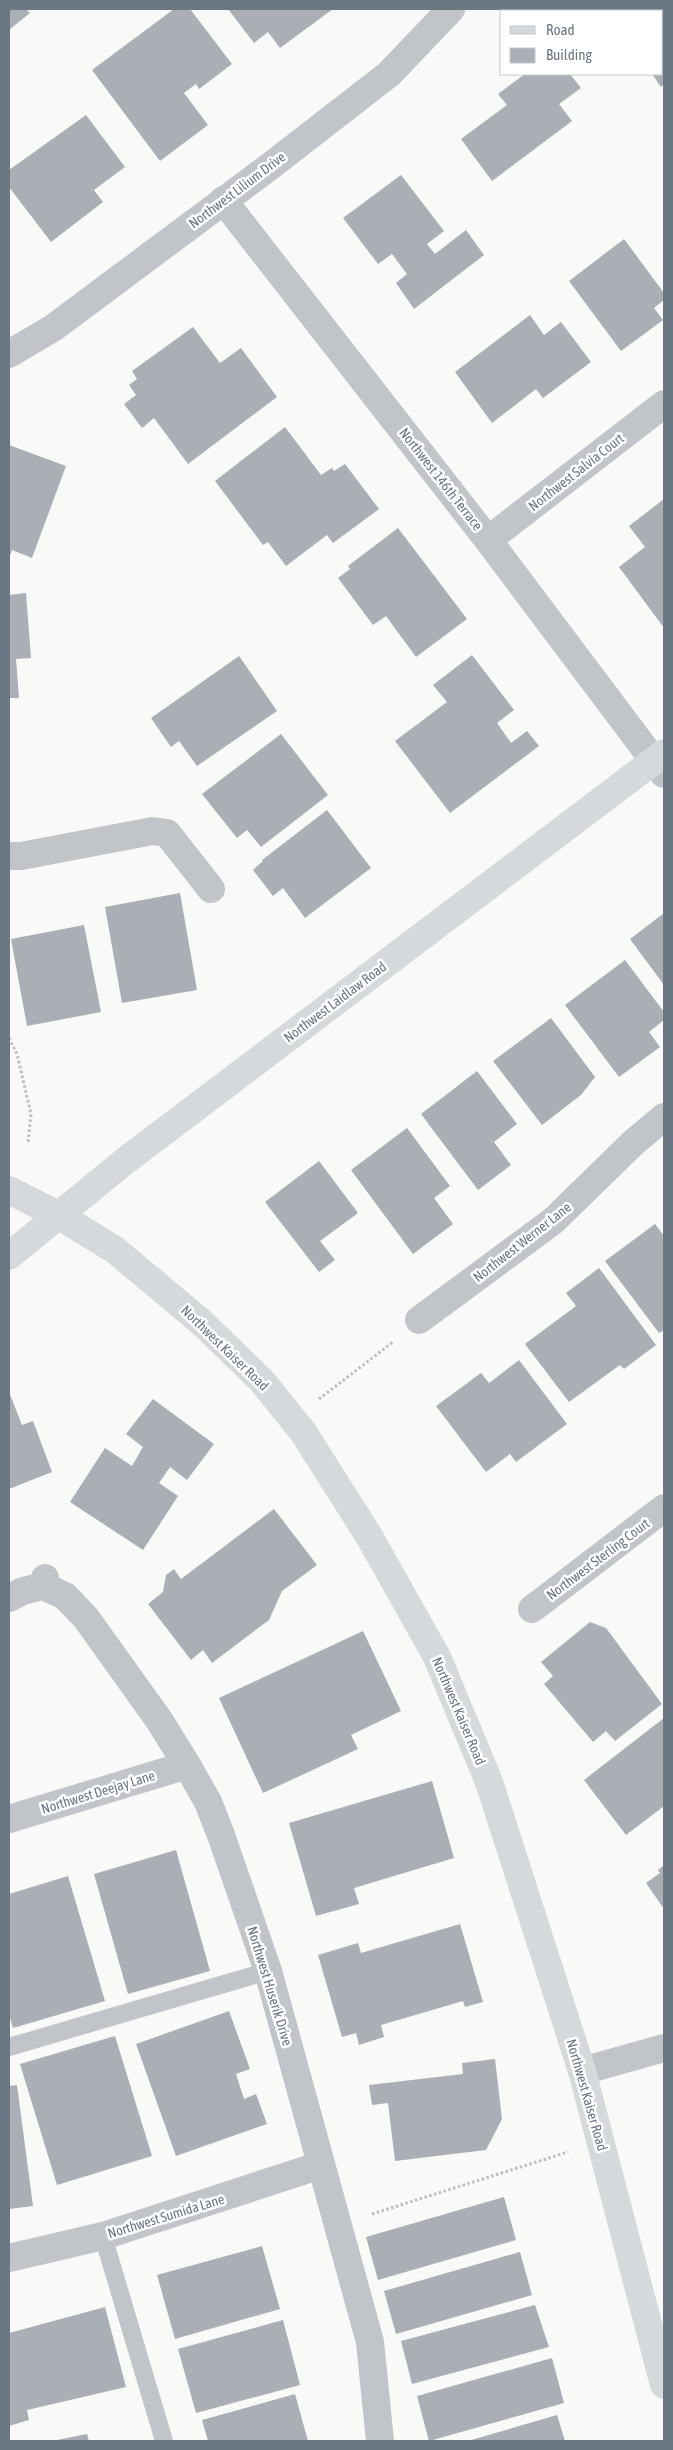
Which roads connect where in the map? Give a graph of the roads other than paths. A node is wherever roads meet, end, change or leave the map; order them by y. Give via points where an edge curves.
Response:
1 (450, 9) edge
2 (223, 200) junction
3 (9, 354) edge
4 (664, 404) edge
5 (488, 540) junction
6 (661, 763) edge
7 (9, 856) edge
8 (211, 889) dead end
9 (664, 1118) edge
10 (9, 1190) edge
11 (58, 1215) junction
12 (9, 1256) edge
13 (419, 1320) road end
14 (664, 1508) edge
15 (9, 1598) edge
16 (532, 1609) dead end
17 (187, 1764) junction
18 (9, 1819) edge
19 (268, 1971) junction
20 (9, 2047) edge
21 (664, 2048) edge
22 (582, 2071) junction
23 (321, 2165) junction
24 (103, 2236) junction
25 (9, 2258) edge
26 (664, 2384) edge
27 (164, 2441) edge
28 (380, 2441) edge

1 - 2 street, Northwest Lilium Drive via 389,74
2 - 3 street, Northwest Lilium Drive via 53,328
2 - 5 street, Northwest 146th Terrace
4 - 5 street, Northwest Salvia Court
5 - 6 street, Northwest 146th Terrace
6 - 11 main road, Northwest Laidlaw Road via 125,1160
7 - 8 street via 153,831 167,833
9 - 13 street, Northwest Werner Lane via 633,1143 553,1221
10 - 11 main road, Northwest Kaiser Road
11 - 12 main road, Northwest Laidlaw Road
11 - 22 main road, Northwest Kaiser Road via 115,1250 200,1321 262,1381 303,1432 369,1536 437,1657 489,1782
14 - 16 street, Northwest Sterling Court
15 - 17 street, Northwest Huserik Drive via 44,1582 65,1596 86,1618
17 - 18 street, Northwest Deejay Lane
17 - 19 street, Northwest Huserik Drive via 208,1802 221,1835
19 - 20 lane
19 - 23 street, Northwest Huserik Drive
21 - 22 street
22 - 26 main road, Northwest Kaiser Road
23 - 24 street, Northwest Sumida Lane
23 - 28 street, Northwest Huserik Drive via 370,2342
24 - 25 street, Northwest Sumida Lane
24 - 27 lane

